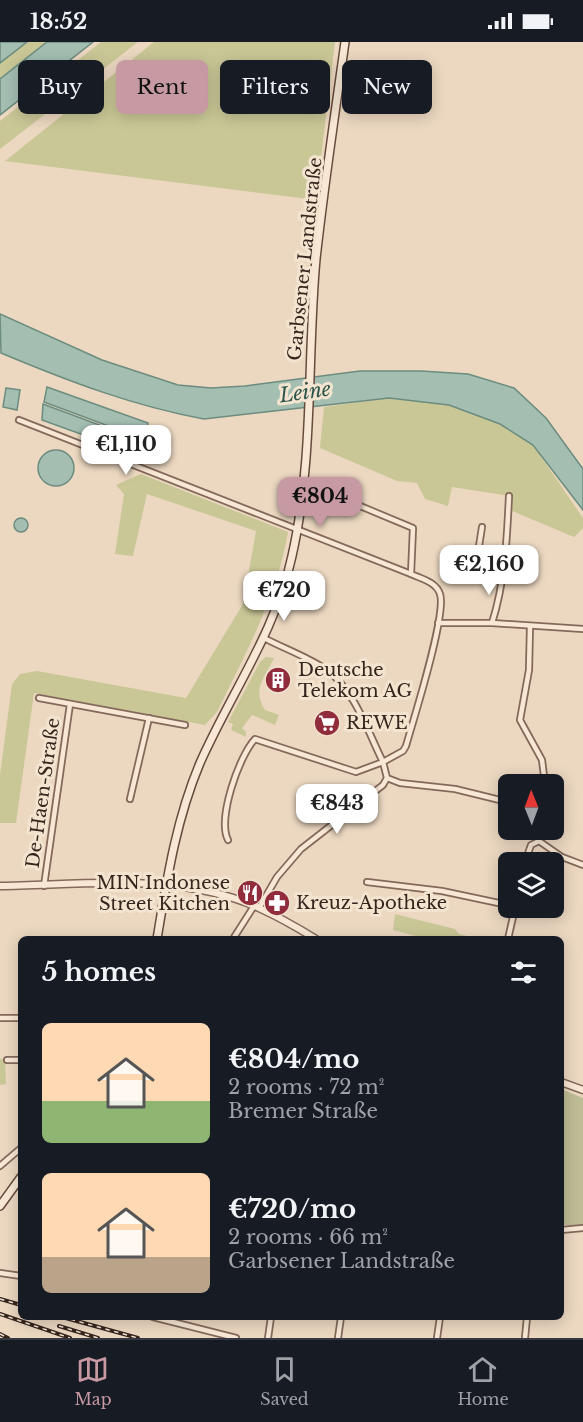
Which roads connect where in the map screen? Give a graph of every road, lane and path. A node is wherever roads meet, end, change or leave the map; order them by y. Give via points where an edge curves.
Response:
1 (345, 42) edge
2 (19, 420) dead end
3 (509, 496) dead end
4 (335, 502) dead end
5 (482, 527) dead end
6 (297, 531) junction
7 (503, 573) junction
8 (411, 574) junction
9 (492, 622) junction
10 (438, 623) junction
11 (530, 627) junction
12 (583, 629) edge
13 (264, 638) junction
14 (39, 698) dead end
15 (70, 704) junction
16 (149, 718) junction
17 (185, 725) dead end
18 (382, 762) junction
19 (544, 774) edge
20 (387, 778) junction
21 (130, 799) dead end
22 (498, 800) edge
23 (228, 840) dead end
24 (539, 841) joint
25 (529, 852) edge
26 (583, 865) edge
27 (367, 882) dead end
28 (166, 885) junction
29 (0, 886) edge
30 (44, 886) junction
31 (498, 903) edge
32 (256, 907) junction
33 (513, 918) edge
34 (303, 935) edge
35 (158, 936) edge
36 (235, 936) edge
37 (509, 936) edge
38 (0, 1018) edge
39 (18, 1018) edge
40 (7, 1060) dead end
41 (18, 1060) edge
42 (564, 1083) edge
43 (583, 1090) edge
44 (18, 1151) edge
45 (0, 1166) edge
46 (18, 1181) edge
47 (0, 1206) edge
48 (583, 1228) edge
49 (564, 1230) edge
50 (0, 1273) edge
51 (18, 1276) edge
52 (165, 1320) edge
53 (271, 1320) edge
54 (341, 1320) edge
55 (440, 1320) edge
56 (527, 1320) edge
57 (236, 1338) edge
58 (268, 1338) edge
59 (338, 1338) edge
60 (437, 1338) edge
61 (525, 1338) edge

1 - 6 main road, Garbsener Landstraße via 316,259
2 - 6 street
3 - 7 street
4 - 8 street via 353,503 413,528
5 - 7 street via 477,559 480,565
6 - 8 street
6 - 13 main road, Garbsener Landstraße via 286,578
7 - 9 street
8 - 10 street via 439,591
9 - 10 street
9 - 11 street
10 - 18 street via 406,746
11 - 12 street
11 - 19 street via 529,670 520,720 542,760
13 - 18 street via 313,662 339,681
13 - 28 main road, Garbsener Landstraße via 201,763 180,818
14 - 15 street
15 - 16 street
15 - 30 street, De-Haen-Straße
16 - 17 street
16 - 21 street
18 - 20 street
18 - 23 street via 356,772 255,739 228,801 223,830
20 - 22 street
20 - 32 street via 301,849
24 - 25 street via 531,845
24 - 26 street via 569,861
27 - 31 street
28 - 30 street
28 - 32 street
28 - 35 main road, Garbsener Landstraße
29 - 30 street
32 - 34 street
32 - 36 street
33 - 37 street
38 - 39 street
40 - 41 street
42 - 43 street
44 - 45 street
46 - 47 main road
48 - 49 street
50 - 51 street
52 - 57 street
53 - 58 street
54 - 59 street
55 - 60 street
56 - 61 street

